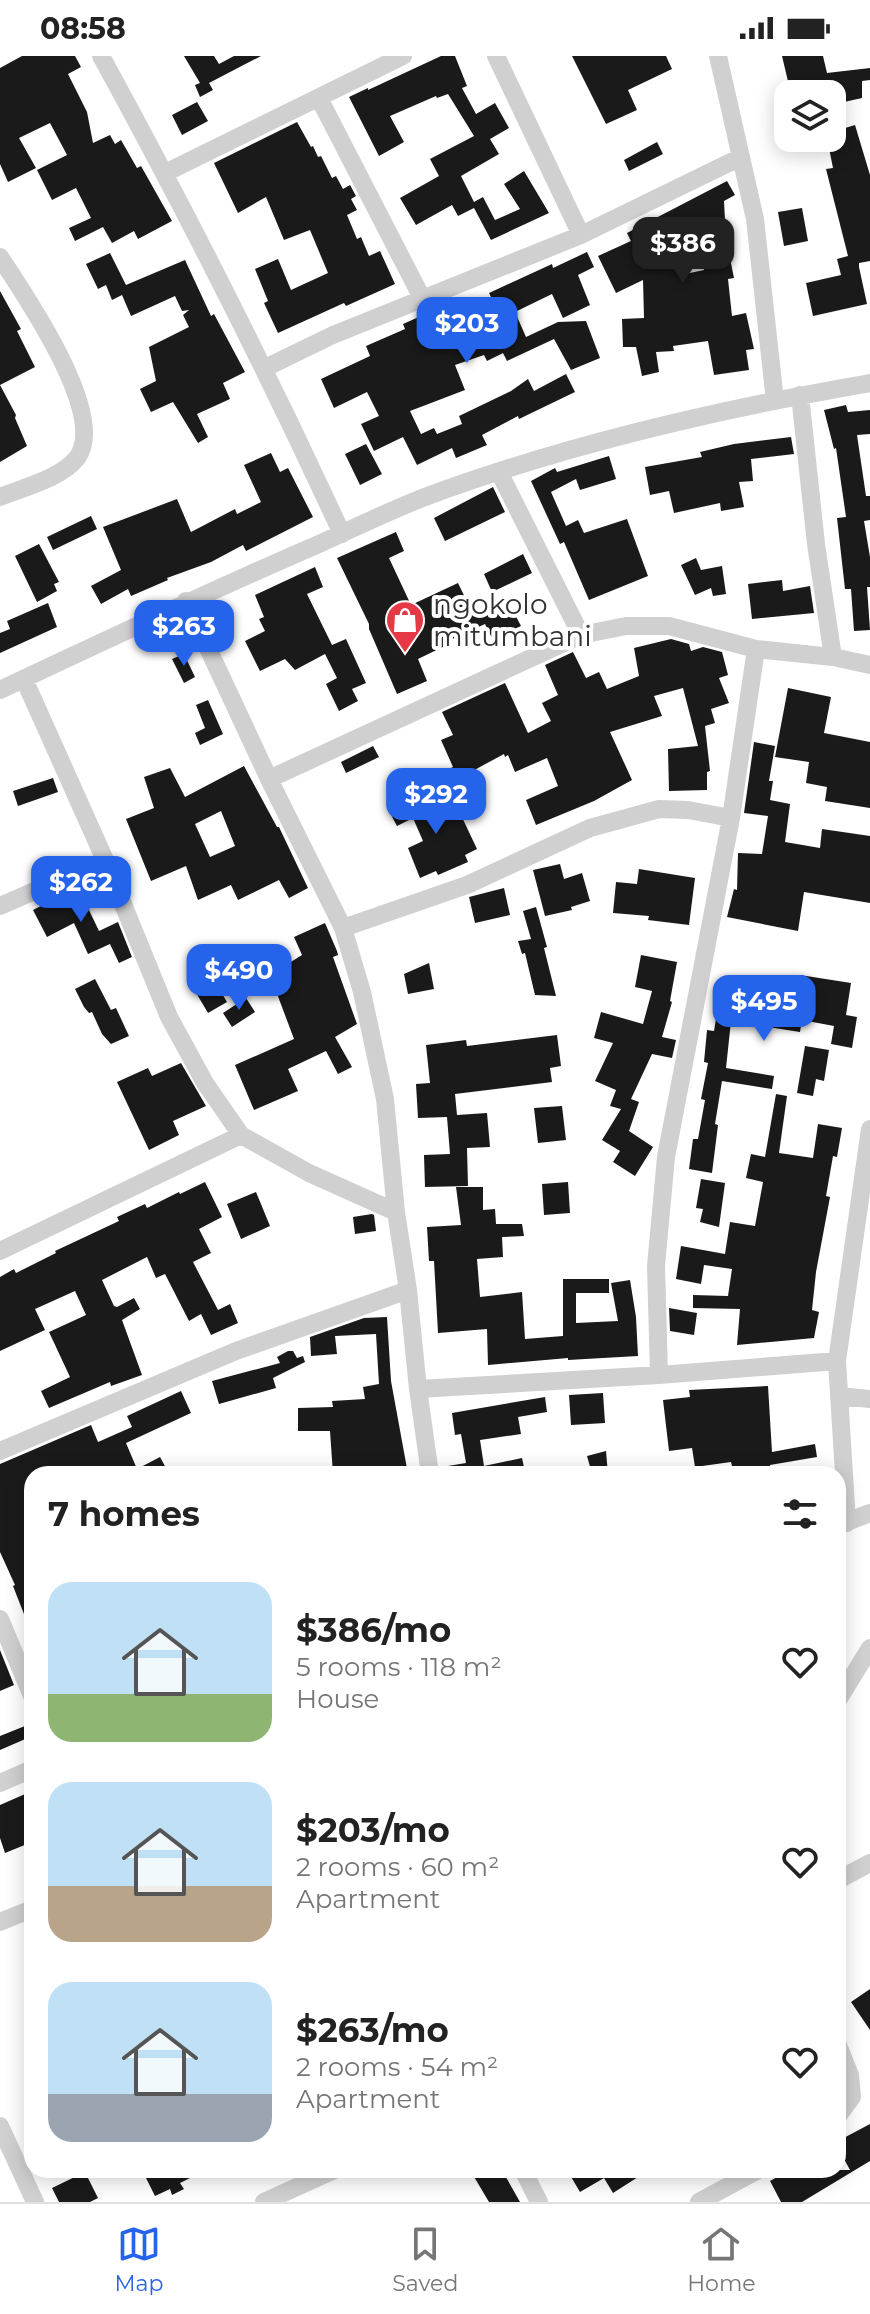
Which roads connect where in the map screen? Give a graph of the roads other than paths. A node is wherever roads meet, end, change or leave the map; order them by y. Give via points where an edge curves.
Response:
1 (101, 56) edge
2 (403, 56) edge
3 (496, 56) edge
4 (718, 56) edge
5 (319, 98) junction
6 (741, 157) junction
7 (165, 173) junction
8 (581, 235) junction
9 (0, 257) edge
10 (422, 298) junction
11 (265, 368) junction
12 (870, 383) edge
13 (800, 395) junction
14 (775, 401) junction
15 (499, 472) junction
16 (0, 497) edge
17 (342, 534) junction
18 (186, 601) junction
19 (581, 635) junction
20 (756, 649) junction
21 (833, 657) junction
22 (870, 665) edge
23 (24, 679) junction
24 (0, 690) edge
25 (269, 779) junction
26 (731, 818) junction
27 (105, 860) junction
28 (0, 906) edge
29 (343, 928) junction
30 (870, 1129) edge
31 (241, 1135) junction
32 (396, 1212) junction
33 (0, 1251) edge
34 (408, 1290) junction
35 (837, 1361) junction
36 (659, 1375) junction
37 (418, 1389) junction
38 (839, 1396) junction
39 (870, 1399) edge
40 (0, 1451) edge
41 (429, 1466) edge
42 (841, 1466) edge
43 (870, 1513) edge
44 (846, 1523) edge
45 (0, 1619) edge
46 (870, 1648) edge
47 (24, 1677) edge
48 (846, 1687) edge
49 (24, 1772) edge
50 (0, 1783) edge
51 (870, 1863) edge
52 (846, 1876) edge
53 (24, 1912) edge
54 (0, 1922) edge
55 (846, 2065) edge
56 (846, 2105) edge
57 (0, 2126) edge
58 (316, 2178) edge
59 (527, 2178) edge
60 (743, 2178) edge
61 (35, 2202) edge
62 (264, 2202) edge
63 (539, 2202) edge
64 (699, 2202) edge

1 - 7 street
2 - 5 street
3 - 8 street
4 - 6 street
5 - 7 street
5 - 10 street
6 - 8 street
6 - 14 street via 755,219
7 - 11 street
8 - 10 street
9 - 16 street via 52,340 79,402 85,433 78,457 58,473
10 - 11 street
11 - 17 street
12 - 13 street
13 - 14 street
13 - 21 street
14 - 15 street
15 - 17 street
15 - 19 street
17 - 18 street
18 - 23 street
18 - 25 street
19 - 20 street via 626,626 669,626
19 - 25 street
20 - 21 street
20 - 26 street
21 - 22 street
23 - 24 street
23 - 27 street
25 - 29 street
26 - 29 street via 659,809 590,828 467,885
26 - 36 street via 666,1157 656,1266
27 - 28 street
27 - 31 street via 169,1017
29 - 32 street via 385,1099
30 - 35 street
31 - 32 street
31 - 33 street
32 - 34 street
34 - 37 street
34 - 40 street via 236,1351
35 - 36 street
35 - 38 street
36 - 37 street
37 - 41 street
38 - 39 street
38 - 42 street
43 - 44 street
45 - 47 street
46 - 48 street
49 - 50 street
51 - 52 street
53 - 54 street
55 - 56 street via 852,2097
57 - 61 street
58 - 62 street
59 - 63 street
60 - 64 street

